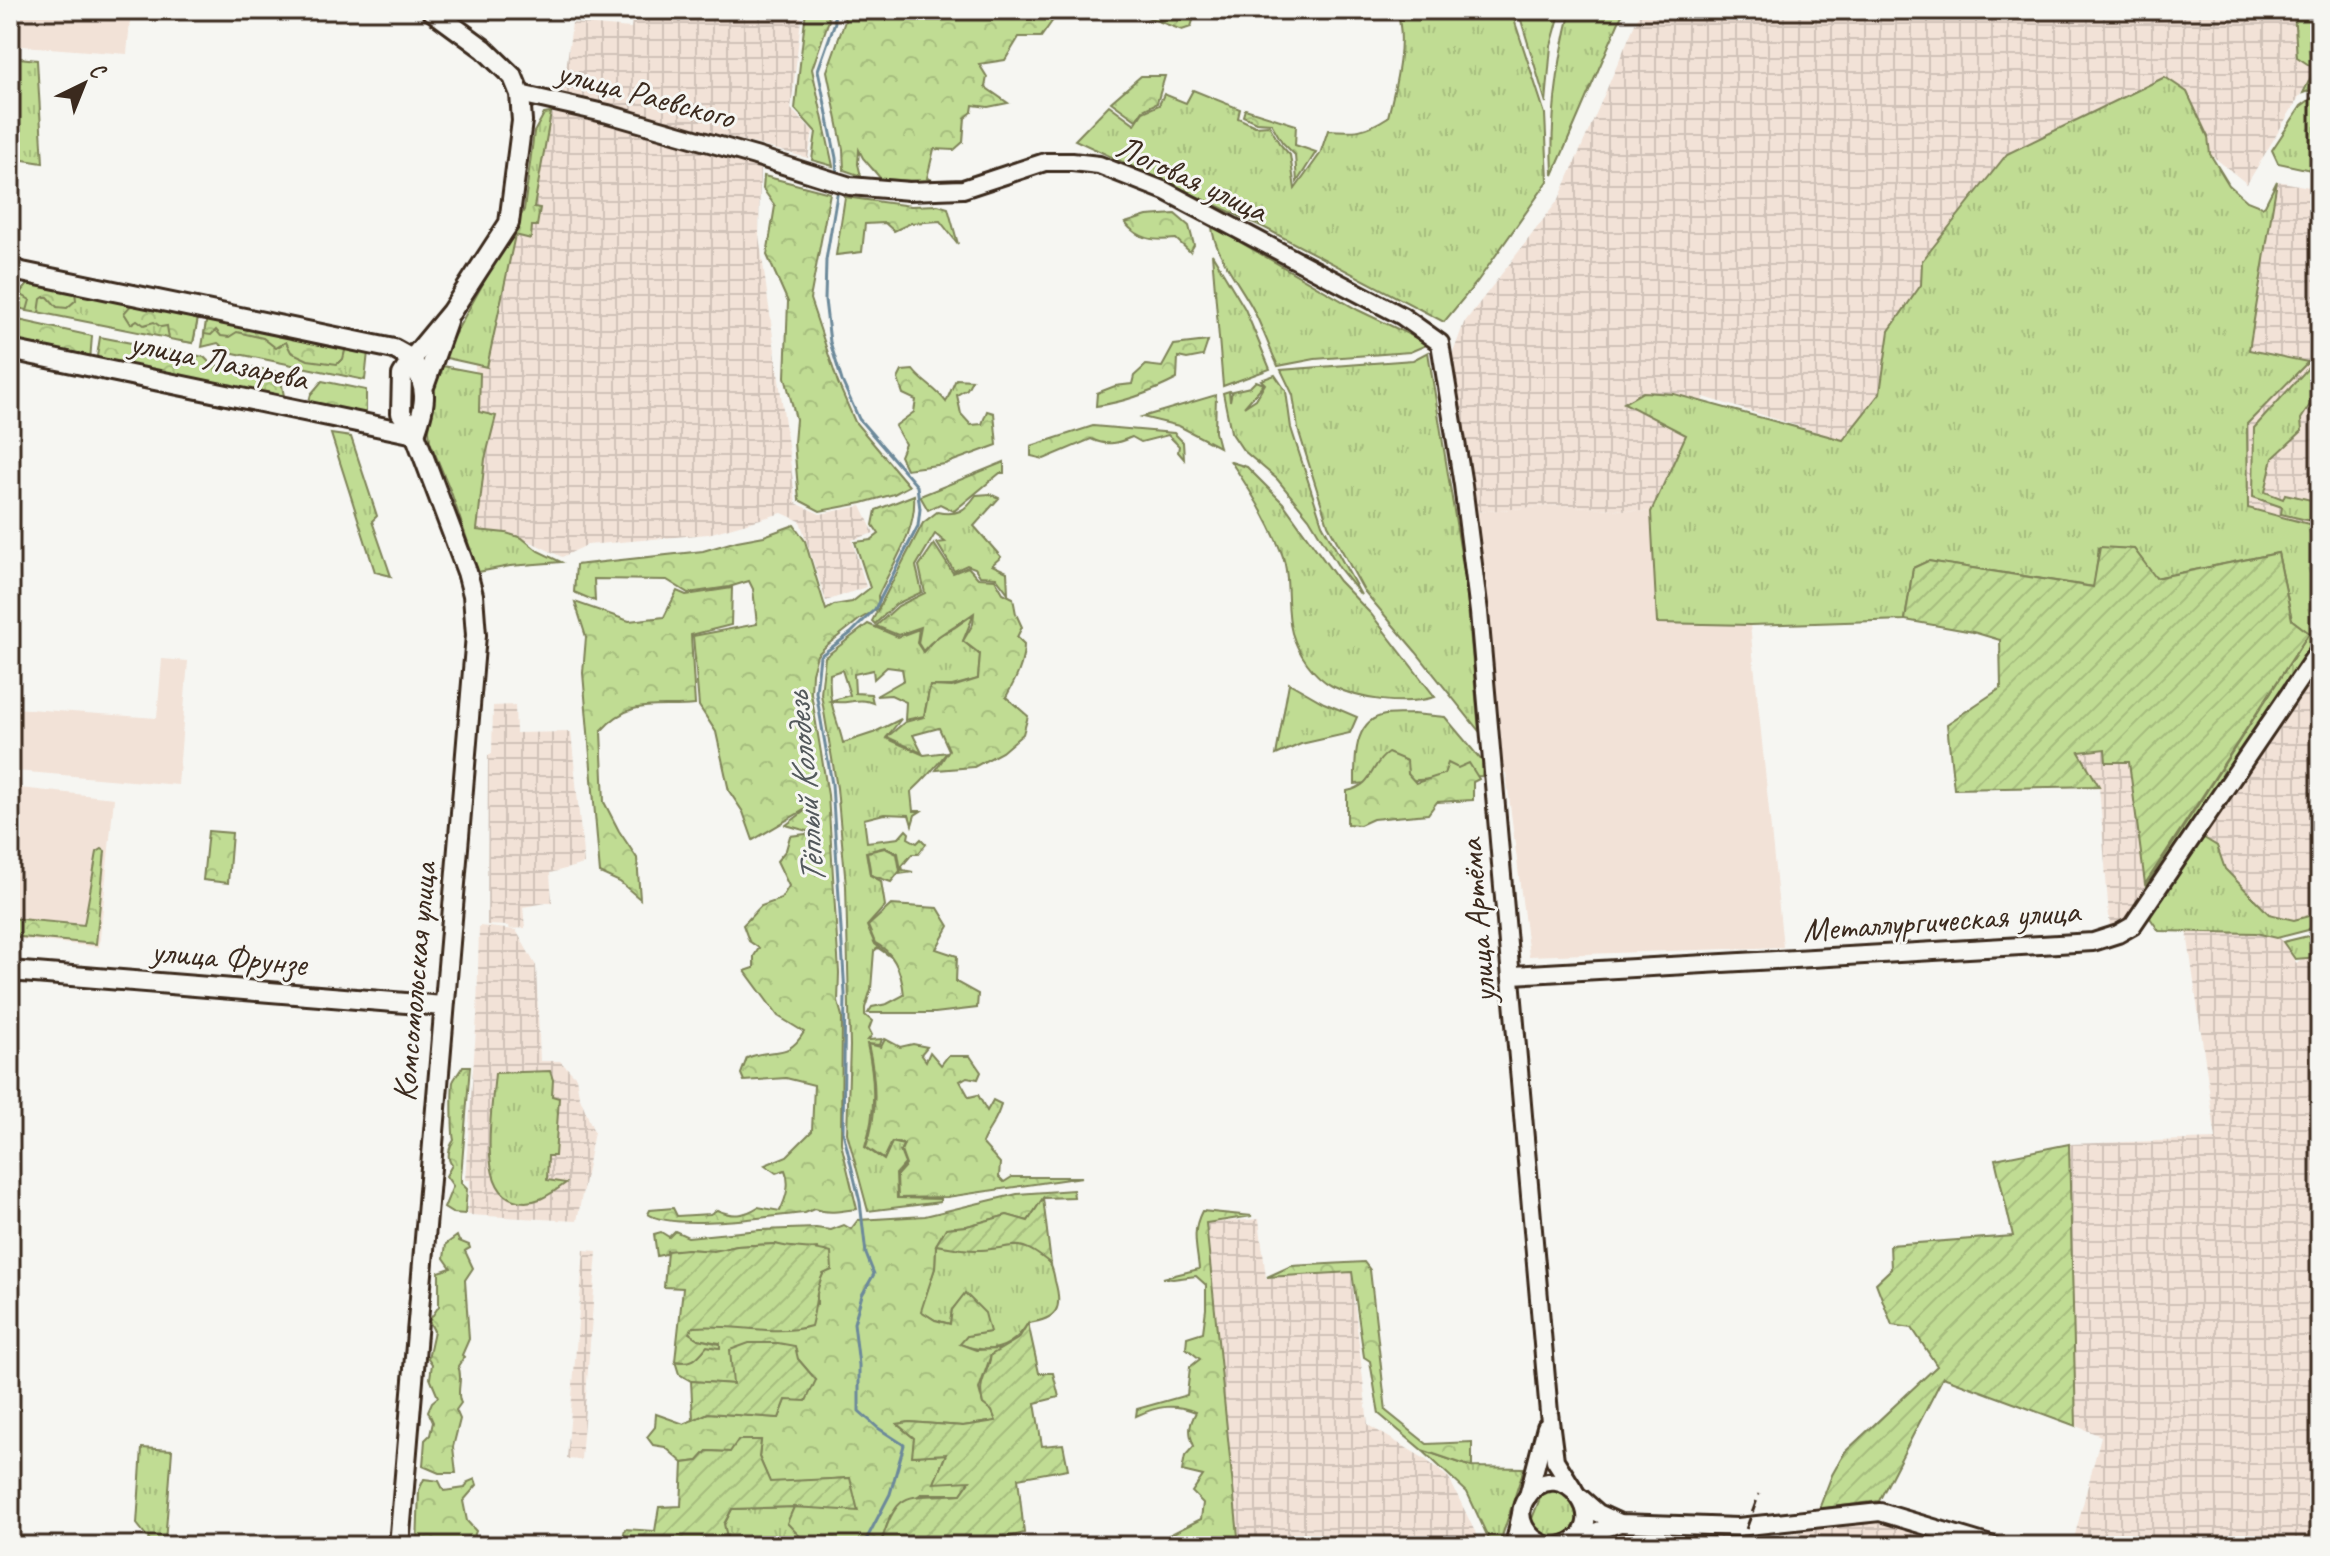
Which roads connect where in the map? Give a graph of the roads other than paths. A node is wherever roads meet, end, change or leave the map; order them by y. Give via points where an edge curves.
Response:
1 (431, 10) edge
2 (520, 94) junction
3 (850, 186) joint
4 (10, 268) edge
5 (451, 312) junction
6 (1440, 343) joint
7 (10, 350) edge
8 (412, 359) junction
9 (425, 384) junction
10 (415, 434) junction
11 (2320, 649) edge
12 (10, 971) edge
13 (1512, 975) junction
14 (443, 1006) junction
15 (1549, 1413) junction
16 (1578, 1494) junction
17 (1526, 1500) junction
18 (1620, 1523) junction
19 (1566, 1544) edge
20 (399, 1546) edge
21 (1514, 1546) edge
22 (1548, 1546) edge
23 (1994, 1546) edge

1 - 2 main road, улица Раевского via 503,66
2 - 3 street, улица Раевского via 608,114
2 - 5 main road, Комсомольская улица via 522,121 509,223
3 - 6 street, Логовая улица via 963,189 1045,162 1099,165 1165,191 1402,316
4 - 8 main road, улица Лазарева via 394,349
5 - 8 main road, Комсомольская улица
5 - 9 main road, Комсомольская улица
6 - 13 street, улица Артёма via 1479,612
7 - 10 main road, улица Лазарева
8 - 9 main road
8 - 10 main road, Комсомольская улица via 402,375 401,413
9 - 10 main road, Комсомольская улица
10 - 14 main road, Комсомольская улица via 467,572 476,635
11 - 13 street, Металлургическая улица via 2132,926 2118,934 2093,942
12 - 14 main road, улица Фрунзе
13 - 15 street, улица Артёма
14 - 20 main road, Комсомольская улица
15 - 16 street, улица Артёма via 1555,1460
15 - 17 street
16 - 17 street via 1555,1482
16 - 18 street via 1598,1513
16 - 19 street via 1586,1519
17 - 21 street
17 - 22 street via 1523,1525 1536,1542
18 - 19 street
18 - 23 street via 1738,1527 1880,1512

